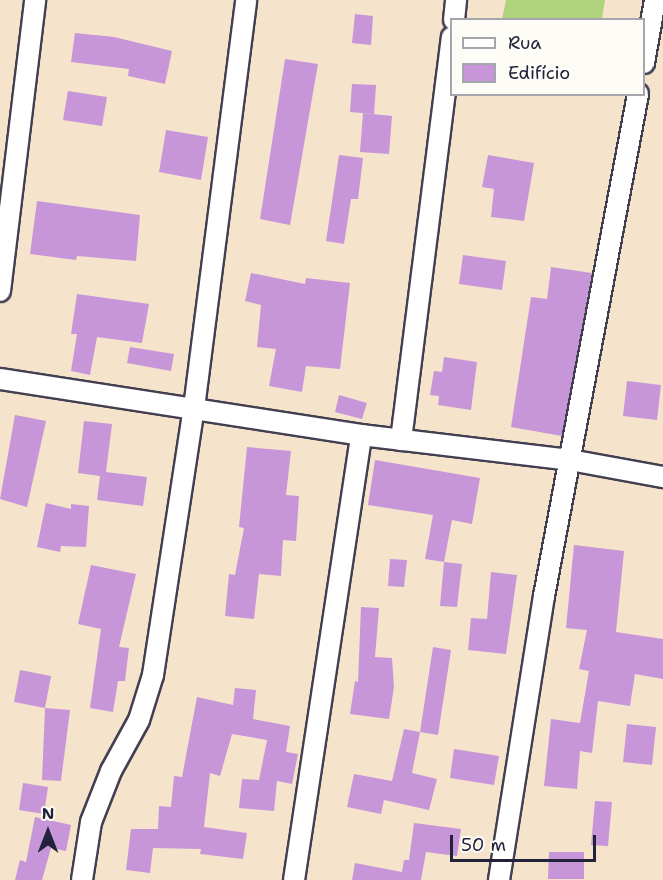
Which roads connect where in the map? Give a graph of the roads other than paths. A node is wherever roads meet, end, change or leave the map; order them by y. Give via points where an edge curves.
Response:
1 (35, 0) edge
2 (246, 0) edge
3 (456, 0) edge
4 (655, 0) edge
5 (454, 18) edge
6 (450, 53) edge
7 (645, 57) edge
8 (638, 96) edge
9 (0, 291) edge
10 (0, 379) edge
11 (194, 408) junction
12 (361, 435) junction
13 (401, 440) junction
14 (570, 460) junction
15 (663, 477) edge
16 (82, 880) edge
17 (294, 880) edge
18 (499, 880) edge

1 - 9 street
2 - 11 street
3 - 5 street
4 - 7 street
6 - 13 street
8 - 14 street
10 - 11 street
11 - 12 street
11 - 16 street via 153,675 139,720 111,771 91,822
12 - 13 street
12 - 17 street
13 - 14 street
14 - 15 street
14 - 18 street

